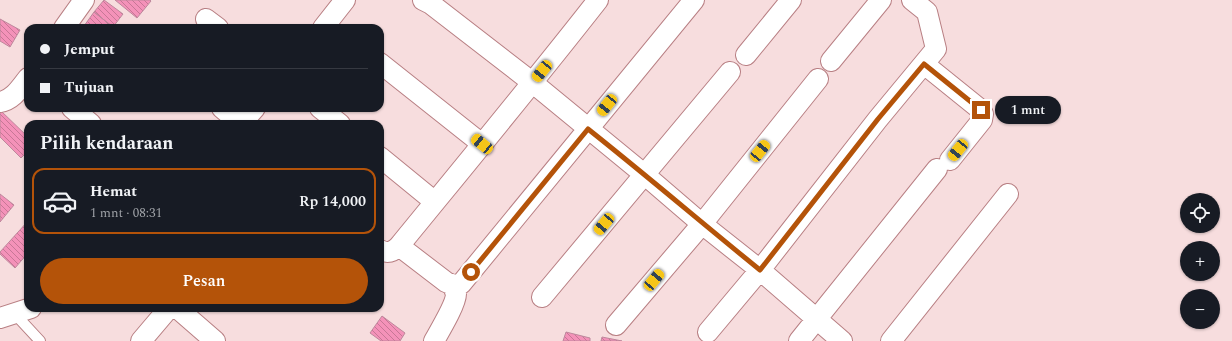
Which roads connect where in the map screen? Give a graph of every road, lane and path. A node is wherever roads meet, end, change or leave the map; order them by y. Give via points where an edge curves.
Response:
1 (84, 0) edge
2 (345, 0) edge
3 (423, 0) edge
4 (598, 0) edge
5 (694, 0) edge
6 (791, 0) edge
7 (881, 0) edge
8 (912, 0) edge
9 (67, 24) edge
10 (331, 24) edge
11 (746, 55) dead end
12 (831, 61) dead end
13 (924, 64) junction
14 (384, 66) edge
15 (730, 72) dead end
16 (818, 79) dead end
17 (24, 83) edge
18 (532, 83) junction
19 (0, 102) edge
20 (77, 112) edge
21 (227, 112) edge
22 (252, 112) edge
23 (325, 112) edge
24 (86, 120) edge
25 (236, 120) edge
26 (244, 120) edge
27 (335, 120) edge
28 (588, 129) junction
29 (482, 144) junction
30 (384, 160) edge
31 (645, 175) junction
32 (1008, 194) dead end
33 (435, 202) junction
34 (702, 224) junction
35 (399, 246) junction
36 (384, 252) edge
37 (760, 270) junction
38 (453, 285) junction
39 (542, 297) dead end
40 (166, 312) edge
41 (182, 312) edge
42 (16, 313) edge
43 (816, 319) junction
44 (616, 326) dead end
45 (708, 332) dead end
46 (40, 341) edge
47 (141, 341) edge
48 (215, 341) edge
49 (434, 341) edge
50 (799, 341) edge
51 (842, 341) edge
52 (891, 341) edge

1 - 9 street
2 - 10 street
3 - 18 street
4 - 18 street
5 - 28 street
6 - 11 street
7 - 12 street
8 - 13 street via 927,12 936,49
13 - 37 street
13 - 43 street via 981,110 982,120
14 - 29 street
15 - 31 street
16 - 34 street
17 - 19 street via 6,101
18 - 28 street
18 - 29 street
20 - 24 street
21 - 25 street
22 - 26 street
23 - 27 street
28 - 31 street
28 - 38 street via 461,284
29 - 33 street
30 - 33 street
31 - 34 street
31 - 39 street
32 - 52 street
33 - 35 street
34 - 37 street
34 - 44 street
35 - 36 street via 394,251
35 - 38 street
37 - 43 street
37 - 45 street
38 - 49 street via 456,295 452,308
40 - 47 street
41 - 48 street
42 - 46 lane
43 - 50 street
43 - 51 street

